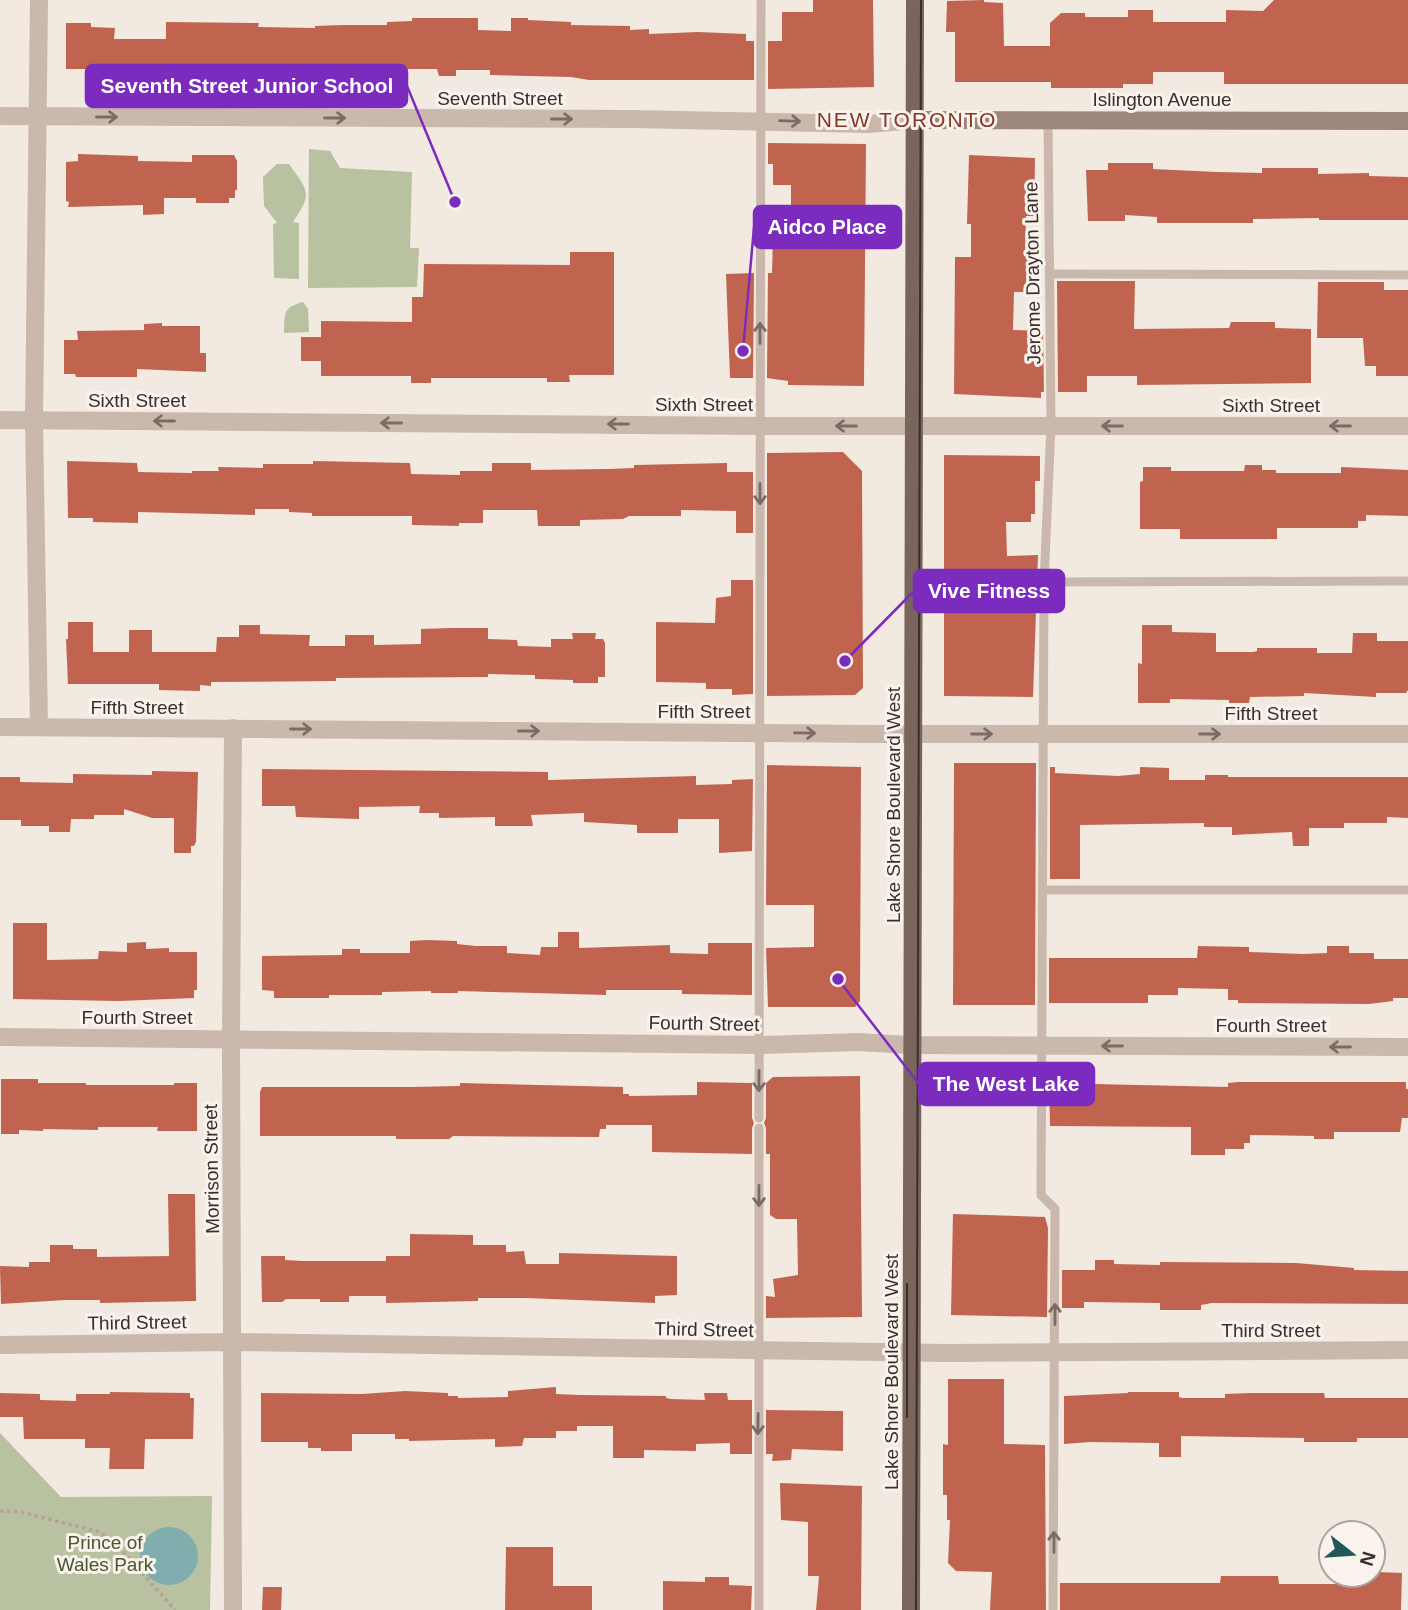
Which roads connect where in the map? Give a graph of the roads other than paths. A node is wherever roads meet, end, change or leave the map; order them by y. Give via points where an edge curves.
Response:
1 (39, 0) edge
2 (761, 0) edge
3 (915, 0) edge
4 (0, 116) edge
5 (39, 117) junction
6 (1048, 119) junction
7 (915, 120) junction
8 (761, 121) junction
9 (1408, 121) edge
10 (1050, 274) junction
11 (1408, 275) edge
12 (0, 420) edge
13 (34, 420) junction
14 (760, 426) junction
15 (914, 426) junction
16 (1051, 426) junction
17 (1408, 426) edge
18 (1408, 581) edge
19 (1044, 582) junction
20 (0, 727) edge
21 (39, 727) junction
22 (233, 728) junction
23 (760, 733) junction
24 (914, 733) junction
25 (1044, 733) junction
26 (1408, 734) edge
27 (1043, 890) junction
28 (1408, 890) edge
29 (0, 1037) edge
30 (231, 1038) junction
31 (759, 1045) junction
32 (913, 1045) junction
33 (1043, 1045) junction
34 (1408, 1047) edge
35 (233, 1342) junction
36 (0, 1345) edge
37 (1408, 1350) edge
38 (758, 1351) junction
39 (912, 1352) junction
40 (1056, 1352) junction
41 (233, 1610) edge
42 (759, 1610) edge
43 (911, 1610) edge
44 (1054, 1610) edge

1 - 5 street
2 - 8 lane
3 - 7 main road, Lake Shore Boulevard West
4 - 5 street, Seventh Street
5 -> 8 street, Seventh Street
5 - 13 street
6 - 7 main road, Islington Avenue
6 - 9 main road, Islington Avenue
6 - 10 lane, Jerome Drayton Lane
8 -> 7 street, Seventh Street via 869,124
7 - 15 main road, Lake Shore Boulevard West
14 -> 8 lane
10 - 11 lane
10 - 16 lane, Jerome Drayton Lane
12 - 13 street, Sixth Street
14 -> 13 street, Sixth Street
13 - 21 street
15 -> 14 street, Sixth Street
14 -> 23 lane
15 - 16 street, Sixth Street
15 - 24 main road, Lake Shore Boulevard West
17 -> 16 street, Sixth Street
16 - 19 lane, Jerome Drayton Lane
18 - 19 lane
19 - 25 lane, Jerome Drayton Lane
20 - 21 street, Fifth Street
21 - 22 street, Fifth Street
22 -> 23 street, Fifth Street
22 - 30 street, Morrison Street
23 -> 24 street, Fifth Street
23 - 31 lane
24 -> 25 street, Fifth Street
24 - 32 main road, Lake Shore Boulevard West
25 -> 26 street, Fifth Street
25 - 27 lane, Jerome Drayton Lane
27 - 28 lane
27 - 33 lane, Jerome Drayton Lane
29 - 30 street, Fourth Street
30 - 31 street, Fourth Street
30 - 35 street, Morrison Street
31 - 32 street, Fourth Street
31 -> 38 lane
32 - 33 street, Fourth Street
32 - 39 main road, Lake Shore Boulevard West
34 -> 33 street, Fourth Street
40 -> 33 lane, Jerome Drayton Lane via 1055,1209 1041,1195
35 - 36 street, Third Street
35 - 38 street, Third Street
35 - 41 street, Morrison Street
37 - 40 street, Third Street
38 - 39 street, Third Street
38 -> 42 lane
39 - 40 street, Third Street
39 - 43 main road, Lake Shore Boulevard West
44 -> 40 lane, Jerome Drayton Lane

